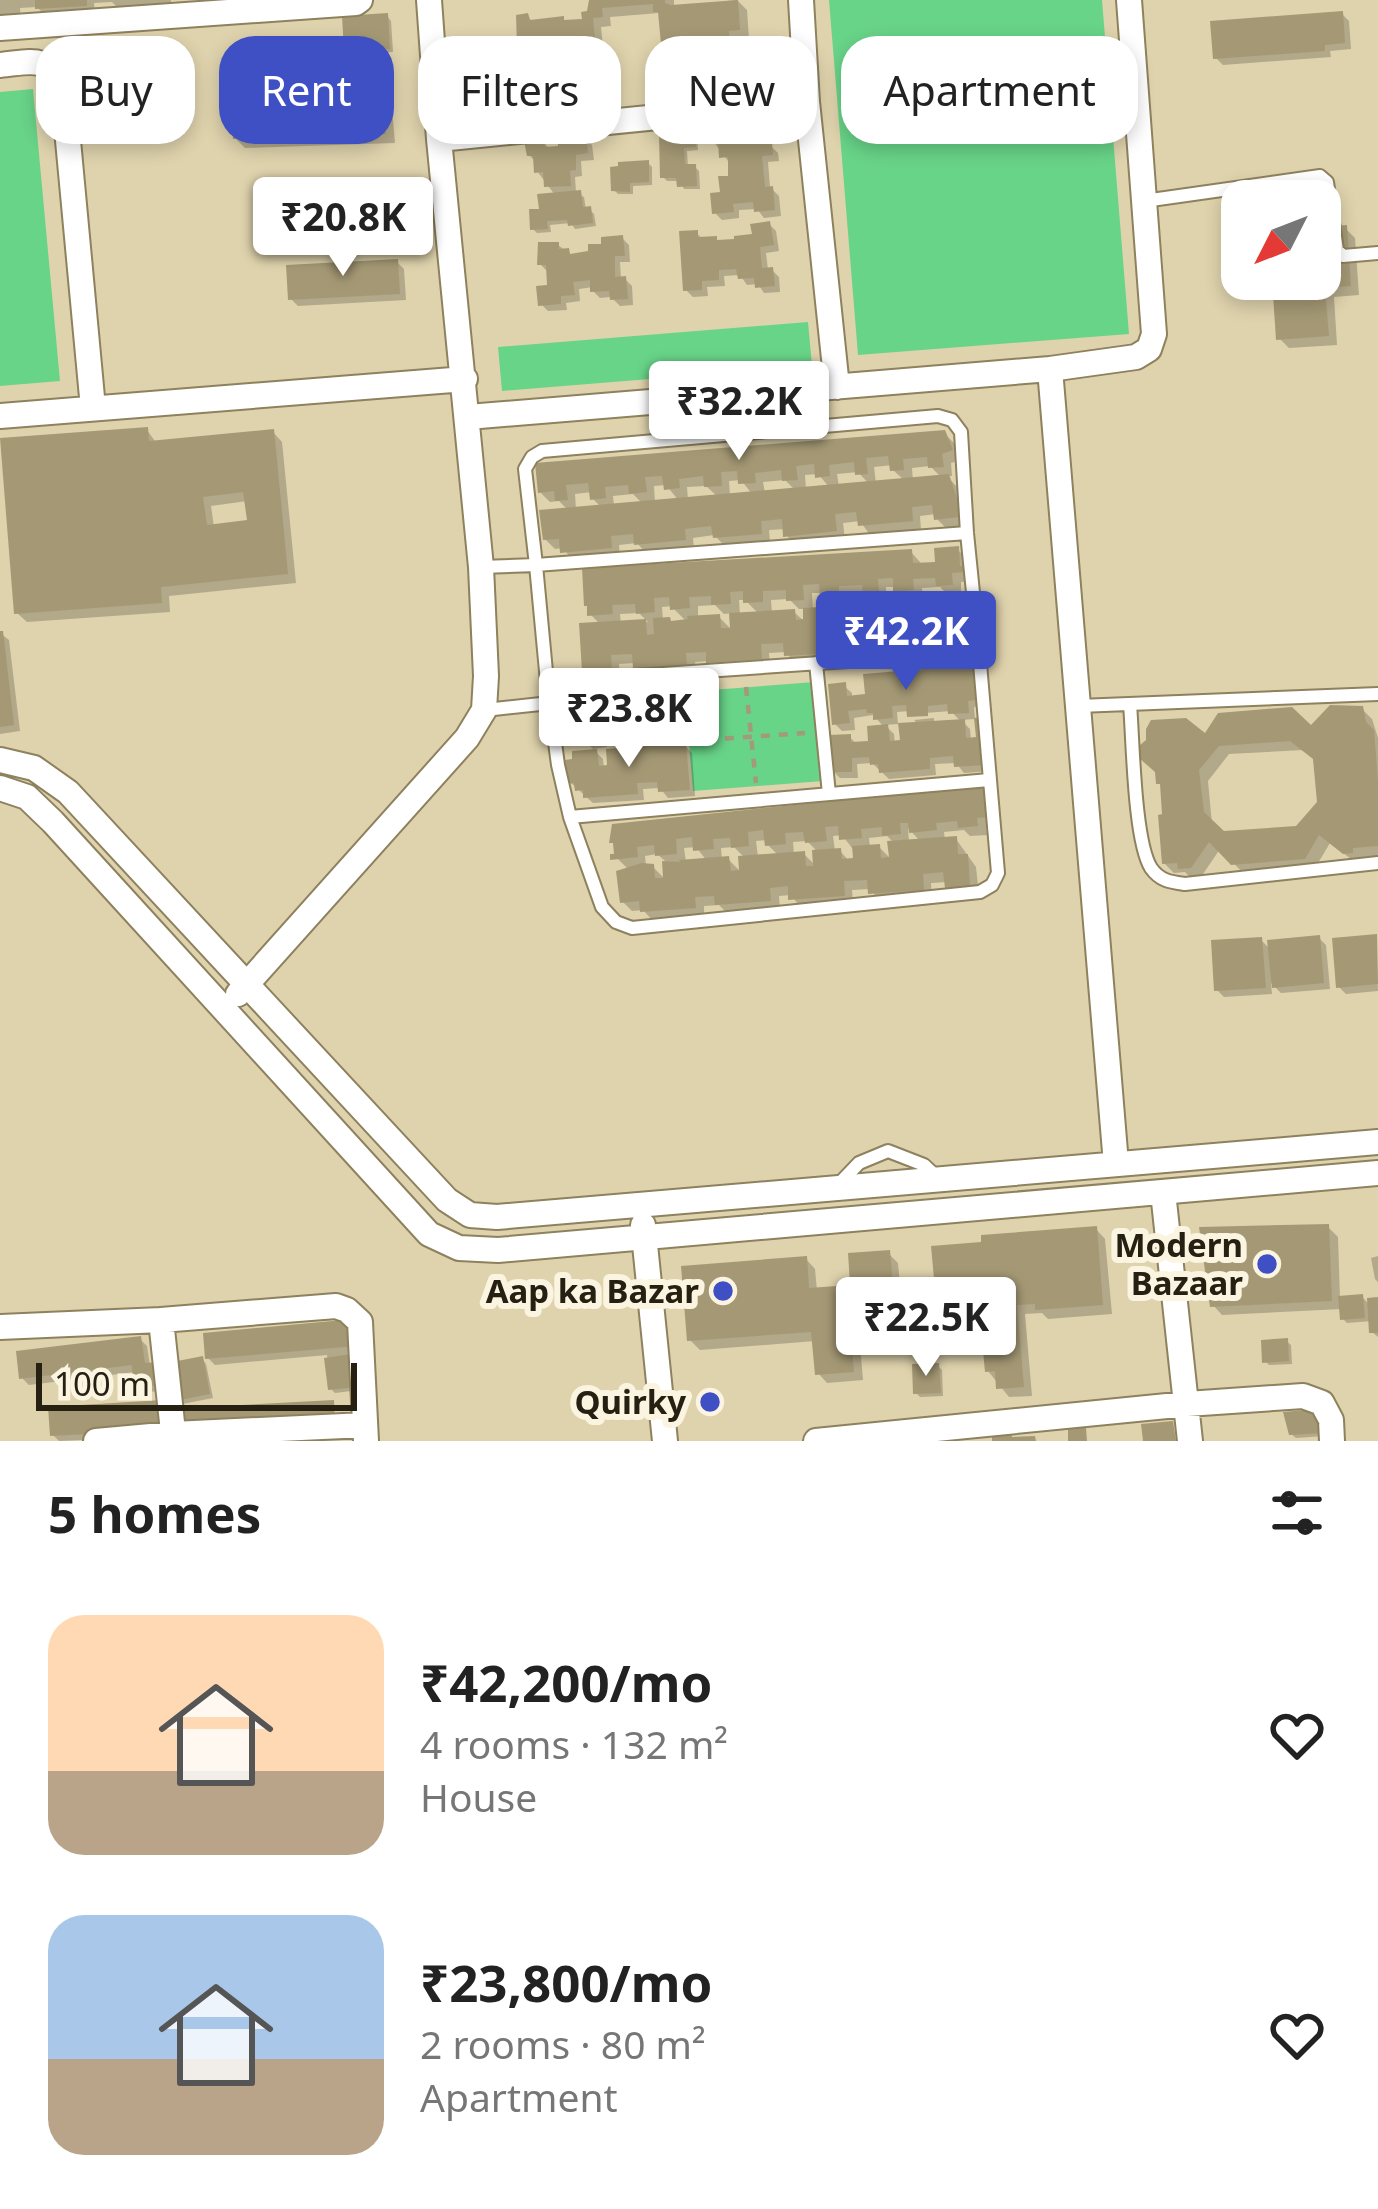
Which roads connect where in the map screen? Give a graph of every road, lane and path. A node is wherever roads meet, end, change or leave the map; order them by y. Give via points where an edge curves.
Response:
1 (359, 0) edge
2 (430, 0) edge
3 (802, 0) edge
4 (1129, 0) edge
5 (56, 24) junction
6 (0, 28) edge
7 (55, 36) edge
8 (432, 36) edge
9 (804, 36) edge
10 (36, 61) edge
11 (0, 65) edge
12 (68, 144) edge
13 (440, 144) edge
14 (811, 144) edge
15 (1144, 201) junction
16 (1378, 253) edge
17 (1050, 369) junction
18 (465, 379) junction
19 (837, 387) junction
20 (93, 408) junction
21 (0, 416) edge
22 (468, 418) junction
23 (967, 533) junction
24 (536, 565) junction
25 (481, 567) junction
26 (979, 652) junction
27 (816, 663) junction
28 (744, 668) junction
29 (547, 682) junction
30 (1378, 694) edge
31 (550, 703) junction
32 (1130, 704) junction
33 (1077, 706) junction
34 (484, 710) junction
35 (823, 732) junction
36 (751, 736) junction
37 (688, 741) dead end
38 (0, 760) edge
39 (989, 780) junction
40 (0, 788) edge
41 (829, 794) junction
42 (758, 800) junction
43 (570, 817) junction
44 (1378, 863) edge
45 (247, 984) junction
46 (224, 1009) junction
47 (1378, 1142) edge
48 (1116, 1164) junction
49 (1378, 1173) edge
50 (1163, 1192) junction
51 (640, 1204) junction
52 (644, 1237) junction
53 (161, 1320) junction
54 (0, 1327) edge
55 (1187, 1404) junction
56 (365, 1433) edge
57 (173, 1438) edge
58 (828, 1440) edge
59 (97, 1441) edge
60 (665, 1441) edge
61 (816, 1441) edge
62 (1190, 1441) edge
63 (1332, 1441) edge

1 - 5 street
2 - 8 street
3 - 9 street
4 - 15 street
5 - 6 street
5 - 7 street
10 - 11 street
12 - 20 street
13 - 18 street
14 - 19 street
15 - 16 lane via 1320,176 1328,182 1337,250
15 - 17 street via 1149,349
17 - 19 street
17 - 33 street
18 - 20 street
18 - 22 street
19 - 22 street
20 - 21 street
22 - 25 street
23 - 24 lane
23 - 24 lane via 961,432 938,416 542,451 525,469
23 - 26 lane
24 - 25 lane
24 - 29 lane
25 - 34 street
26 - 27 lane
26 - 39 lane
27 - 28 lane
27 - 35 lane
28 - 29 lane
28 - 36 path
29 - 31 lane
30 - 32 lane
31 - 34 lane
31 - 43 lane
32 - 33 lane
32 - 44 lane via 1141,845 1163,880
33 - 48 street
34 - 45 street
35 - 36 path
35 - 41 lane
36 - 37 path
36 - 42 path
38 - 45 street via 34,768 68,793
39 - 41 lane
39 - 43 lane via 998,873 980,892 632,928 602,907
40 - 46 street via 27,797 53,822
41 - 42 lane
42 - 43 lane
45 - 46 street
45 - 51 street via 447,1200 470,1215
46 - 52 street via 429,1234 459,1248 498,1250
47 - 48 street
48 - 51 street
49 - 50 street
50 - 52 street
50 - 55 street
51 - 52 street
52 - 60 street
53 - 54 street
53 - 56 street via 347,1310 361,1322
53 - 57 street
55 - 58 street
55 - 62 street
55 - 63 street via 1303,1396 1322,1403
56 - 57 street
57 - 59 street
58 - 61 street

